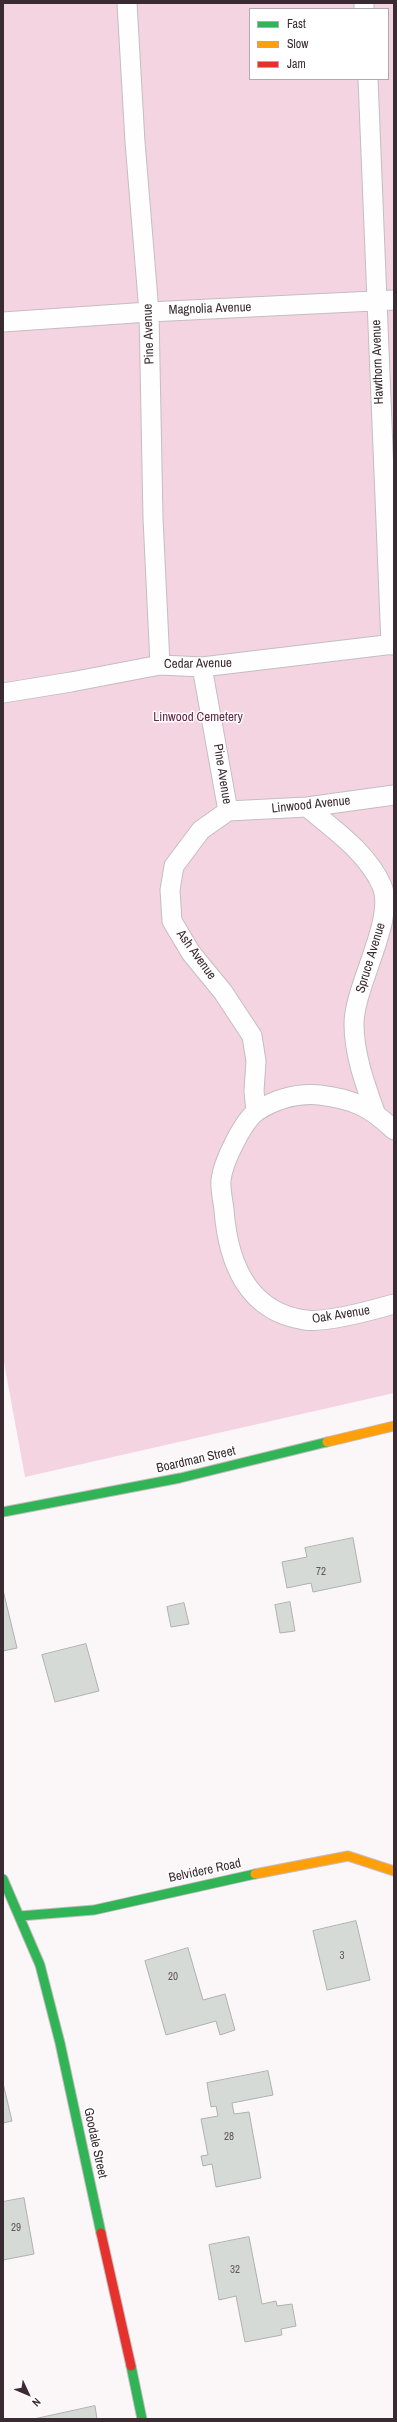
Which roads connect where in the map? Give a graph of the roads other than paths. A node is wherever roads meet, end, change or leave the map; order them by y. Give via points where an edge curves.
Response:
1 (127, 3) edge
2 (368, 80) edge
3 (385, 300) edge
4 (149, 312) junction
5 (3, 322) edge
6 (392, 645) edge
7 (160, 665) junction
8 (202, 667) junction
9 (3, 693) edge
10 (394, 795) edge
11 (307, 807) junction
12 (228, 811) junction
13 (256, 1112) junction
14 (375, 1112) junction
15 (394, 1130) edge
16 (394, 1304) edge
17 (394, 1426) edge
18 (3, 1512) edge
19 (394, 1871) edge
20 (3, 1880) edge
21 (20, 1916) junction
22 (142, 2419) edge

1 - 4 lane, Pine Avenue
2 - 3 lane, Hawthorn Avenue
3 - 4 lane, Magnolia Avenue
3 - 6 lane, Hawthorn Avenue
4 - 5 lane, Magnolia Avenue
4 - 7 lane, Pine Avenue via 153,518
6 - 8 lane, Cedar Avenue
7 - 8 lane, Cedar Avenue
7 - 9 lane, Cedar Avenue
8 - 12 lane, Pine Avenue
10 - 11 lane, Linwood Avenue
11 - 12 lane, Linwood Avenue
11 - 14 lane, Spruce Avenue via 352,846 383,886 385,910 361,987 354,1023 363,1079
12 - 13 lane, Ash Avenue via 201,830 174,866 170,890 172,921 191,953 223,992 252,1036 256,1060
13 - 14 lane via 282,1099 309,1094 345,1098
13 - 16 lane, Oak Avenue via 230,1150 221,1180 225,1224 236,1265 245,1285 263,1304 284,1315 307,1321 358,1314
14 - 15 lane
17 - 18 street, Boardman Street via 180,1478
19 - 21 street, Belvidere Road via 348,1856 94,1910
20 - 21 street, Goodale Street
21 - 22 street, Goodale Street via 40,1965 60,2042

